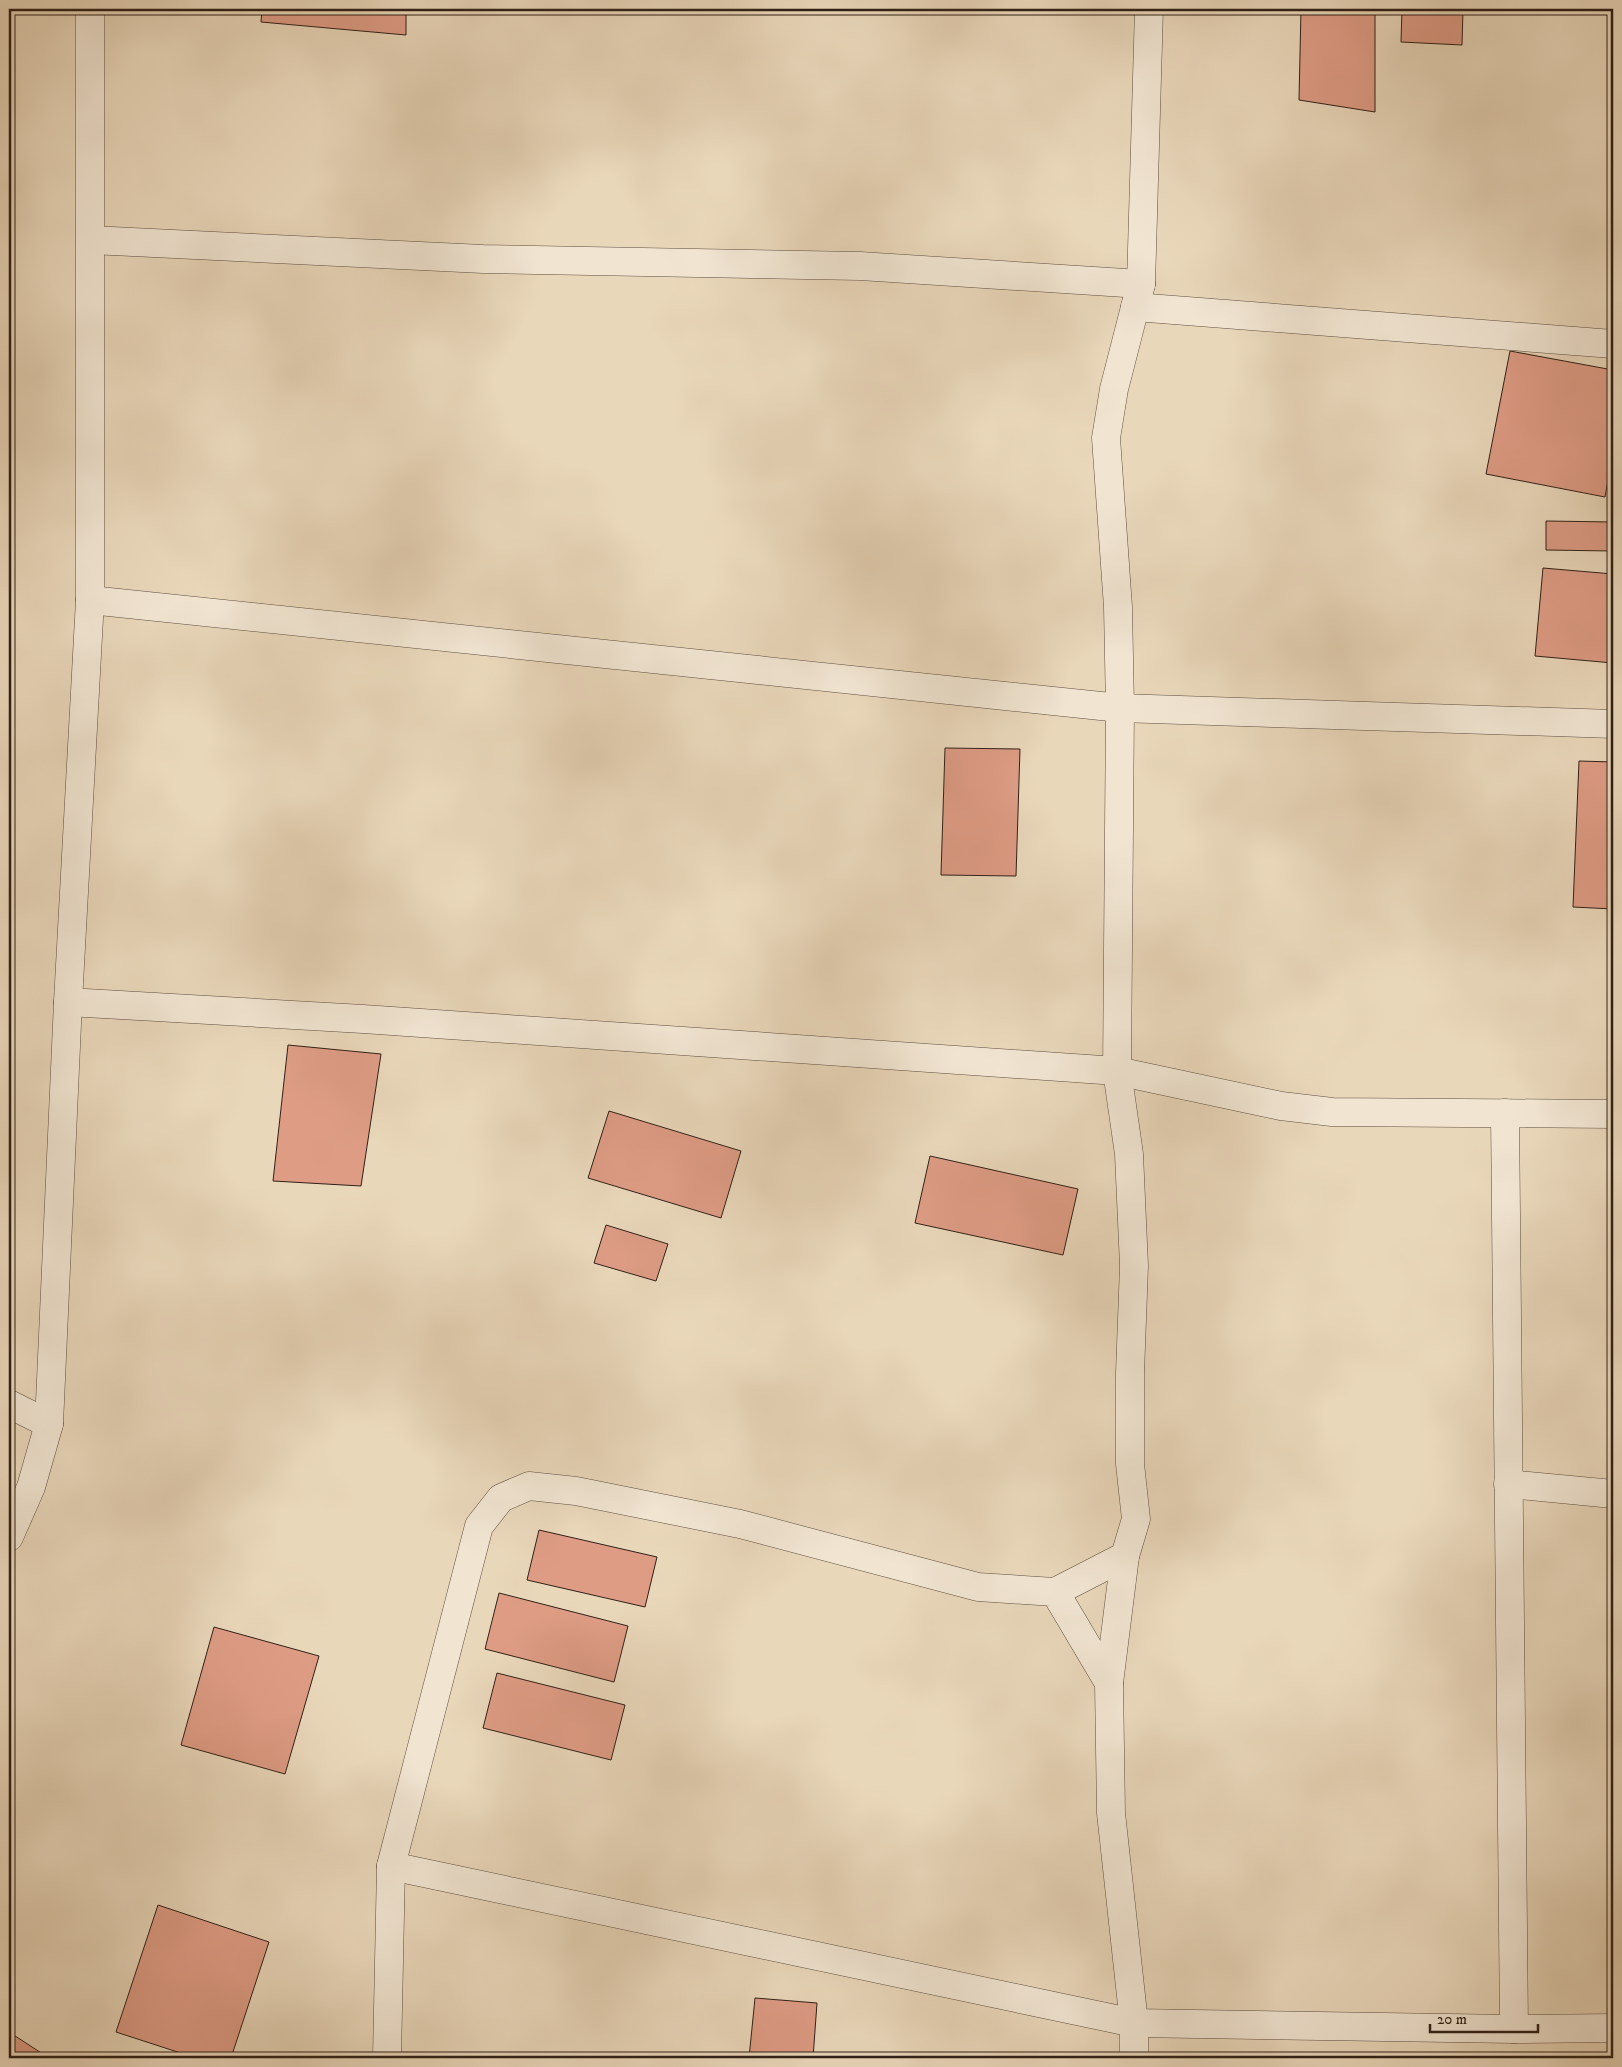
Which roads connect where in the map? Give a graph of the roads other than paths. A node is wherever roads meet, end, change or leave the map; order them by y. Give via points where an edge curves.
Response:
1 (90, 9) edge
2 (1149, 9) edge
3 (91, 240) junction
4 (1138, 296) junction
5 (1613, 344) edge
6 (90, 600) junction
7 (1120, 708) junction
8 (1613, 724) edge
9 (68, 1002) junction
10 (1117, 1071) junction
11 (1505, 1113) junction
12 (1613, 1114) edge
13 (9, 1404) edge
14 (49, 1424) junction
15 (1508, 1484) junction
16 (1613, 1494) edge
17 (9, 1537) edge
18 (1125, 1556) junction
19 (1055, 1592) junction
20 (1109, 1683) junction
21 (391, 1866) junction
22 (1134, 2023) junction
23 (1613, 2028) edge
24 (1514, 2029) junction
25 (387, 2058) edge
26 (1134, 2058) edge

1 - 3 street
2 - 4 street
3 - 4 street via 483,259 860,266
3 - 6 street
4 - 5 street
4 - 7 street via 1114,389 1106,438 1118,607
6 - 7 street
6 - 9 street
7 - 8 street
7 - 10 street
9 - 10 street via 363,1018
9 - 14 street
10 - 11 street via 1281,1106 1332,1112
10 - 18 street via 1129,1154 1134,1266 1130,1464 1136,1519
11 - 12 street
11 - 15 street
13 - 14 street
14 - 17 street via 32,1487
15 - 16 street
15 - 24 street
18 - 19 street
18 - 20 street
19 - 20 street
19 - 21 street via 978,1587 740,1524 576,1491 529,1486 501,1498 479,1526
20 - 22 street via 1111,1813
21 - 22 street
21 - 25 street
22 - 24 street
22 - 26 street
23 - 24 street

